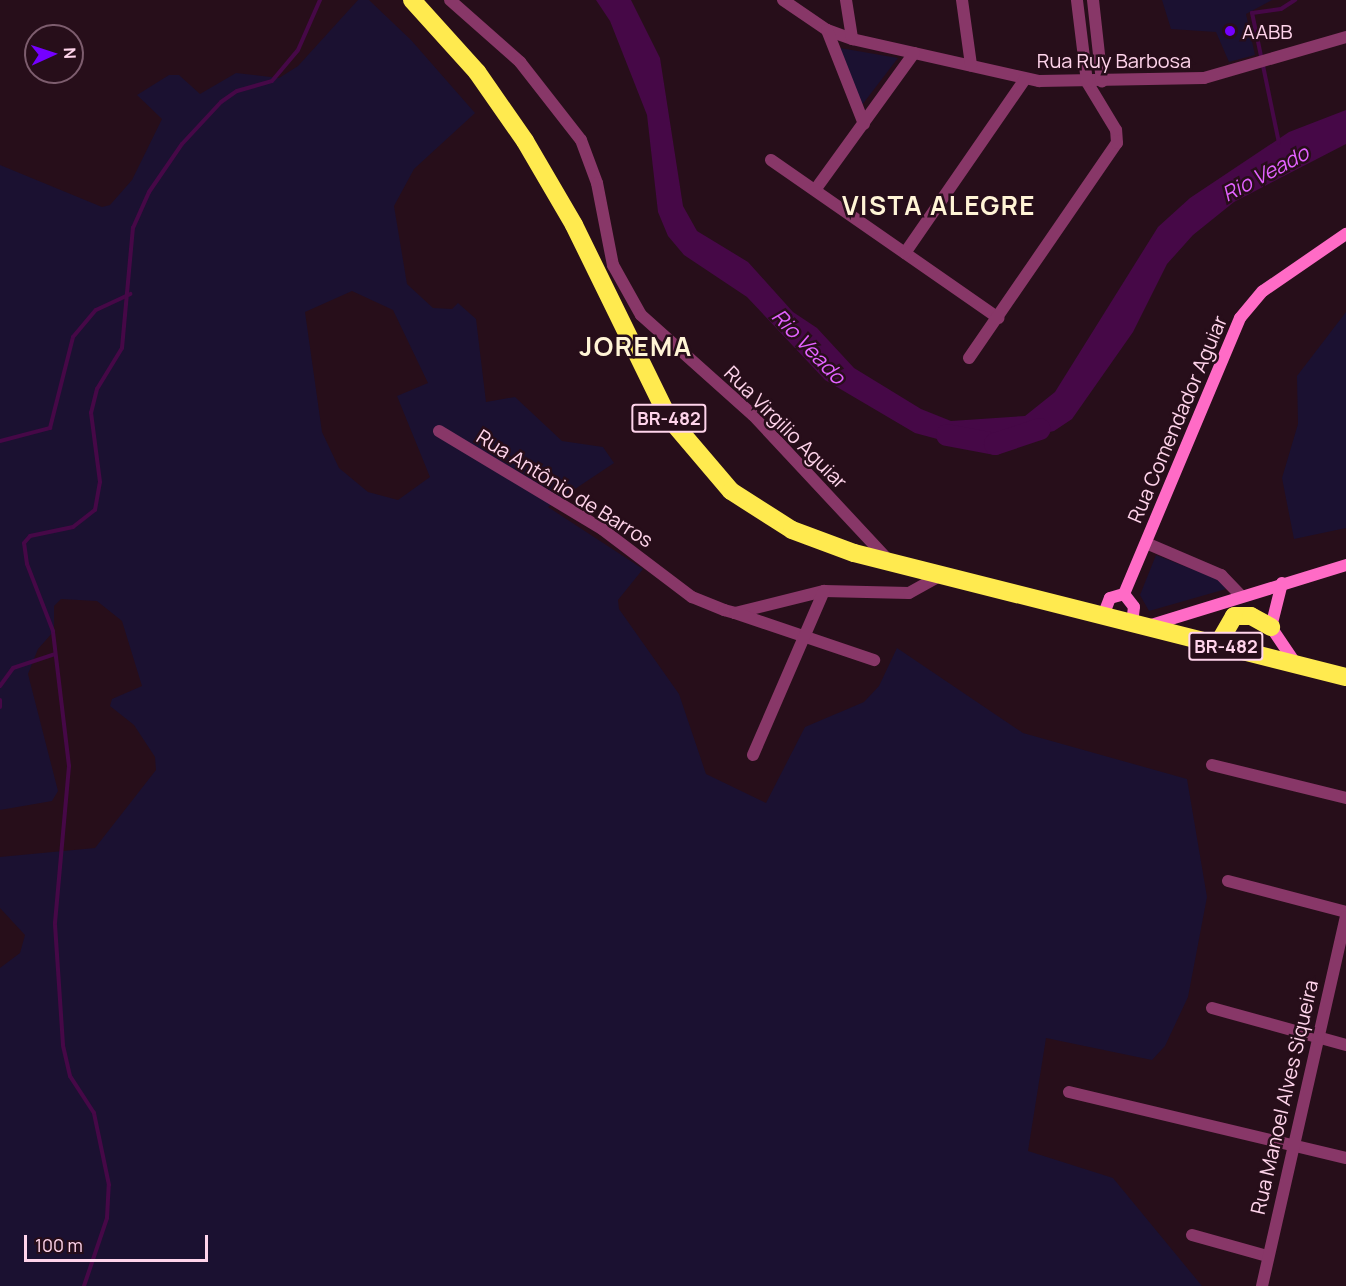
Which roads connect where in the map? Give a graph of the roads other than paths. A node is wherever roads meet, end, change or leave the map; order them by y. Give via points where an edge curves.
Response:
1 (412, 0) edge
2 (450, 0) edge
3 (783, 0) edge
4 (846, 0) edge
5 (962, 0) edge
6 (1077, 0) edge
7 (1093, 0) edge
8 (826, 30) junction
9 (1346, 38) edge
10 (852, 39) junction
11 (914, 53) junction
12 (971, 65) junction
13 (1024, 79) junction
14 (1087, 82) junction
15 (1102, 82) junction
16 (864, 124) junction
17 (771, 160) dead end
18 (815, 190) junction
19 (1346, 234) edge
20 (905, 253) junction
21 (998, 318) junction
22 (969, 358) dead end
23 (439, 431) dead end
24 (1146, 543) junction
25 (889, 561) junction
26 (1346, 564) edge
27 (941, 575) junction
28 (1282, 583) junction
29 (824, 591) junction
30 (1124, 594) junction
31 (1241, 596) junction
32 (735, 613) junction
33 (1103, 616) junction
34 (1139, 624) junction
35 (1271, 627) junction
36 (801, 637) junction
37 (1218, 644) junction
38 (874, 660) dead end
39 (1297, 665) junction
40 (1346, 677) edge
41 (753, 755) dead end
42 (1212, 765) dead end
43 (1346, 798) edge
44 (1228, 881) dead end
45 (1346, 912) edge
46 (1346, 916) edge
47 (1212, 1008) dead end
48 (1318, 1038) junction
49 (1346, 1045) edge
50 (1069, 1092) dead end
51 (1293, 1146) junction
52 (1346, 1158) edge
53 (1192, 1235) dead end
54 (1268, 1256) junction
55 (1262, 1286) edge

1 - 25 highway, BR-482 via 477,72 550,181 645,375 700,460 731,491 792,531
2 - 25 street, Rua Virgilio Aguiar via 520,62 581,140 597,183 613,265 641,315 753,415
3 - 8 street, Rua Ruy Barbosa
4 - 10 street
5 - 12 street
6 - 14 street
7 - 15 street
8 - 10 street, Rua Ruy Barbosa
8 - 16 street
9 - 15 street, Rua Ruy Barbosa via 1251,67 1176,82
10 - 11 street, Rua Ruy Barbosa
11 - 12 street, Rua Ruy Barbosa
11 - 16 street
12 - 13 street, Rua Ruy Barbosa
13 - 14 street, Rua Ruy Barbosa
13 - 20 street
14 - 15 street, Rua Ruy Barbosa
14 - 21 street via 1116,130 1117,143
16 - 18 street
17 - 18 street
18 - 20 street
19 - 24 street, Rua Comendador Aguiar via 1263,291 1240,318
20 - 21 street
21 - 22 street
23 - 32 street, Rua Antônio de Barros via 602,530 692,597
24 - 30 street, Rua Comendador Aguiar
24 - 31 street via 1221,575
25 - 27 highway, BR-482
26 - 28 street
27 - 29 street via 909,592
27 - 33 highway, BR-482
28 - 31 street
28 - 35 street
29 - 32 street
29 - 36 street
30 - 33 street via 1110,598
30 - 34 street via 1134,607
31 - 34 street
32 - 36 street, Rua Antônio de Barros
33 - 34 highway, BR-482
34 - 37 highway, BR-482
35 - 37 highway via 1251,616 1234,616
35 - 39 street
36 - 38 street, Rua Antônio de Barros
36 - 41 street
37 - 39 highway, BR-482
39 - 40 highway, BR-482
42 - 43 street
44 - 45 street
46 - 48 street, Rua Manoel Alves Siqueira
47 - 48 street
48 - 49 street
48 - 51 street, Rua Manoel Alves Siqueira
50 - 51 street
51 - 52 street
51 - 54 street, Rua Manoel Alves Siqueira
53 - 54 street
54 - 55 street, Rua Manoel Alves Siqueira

